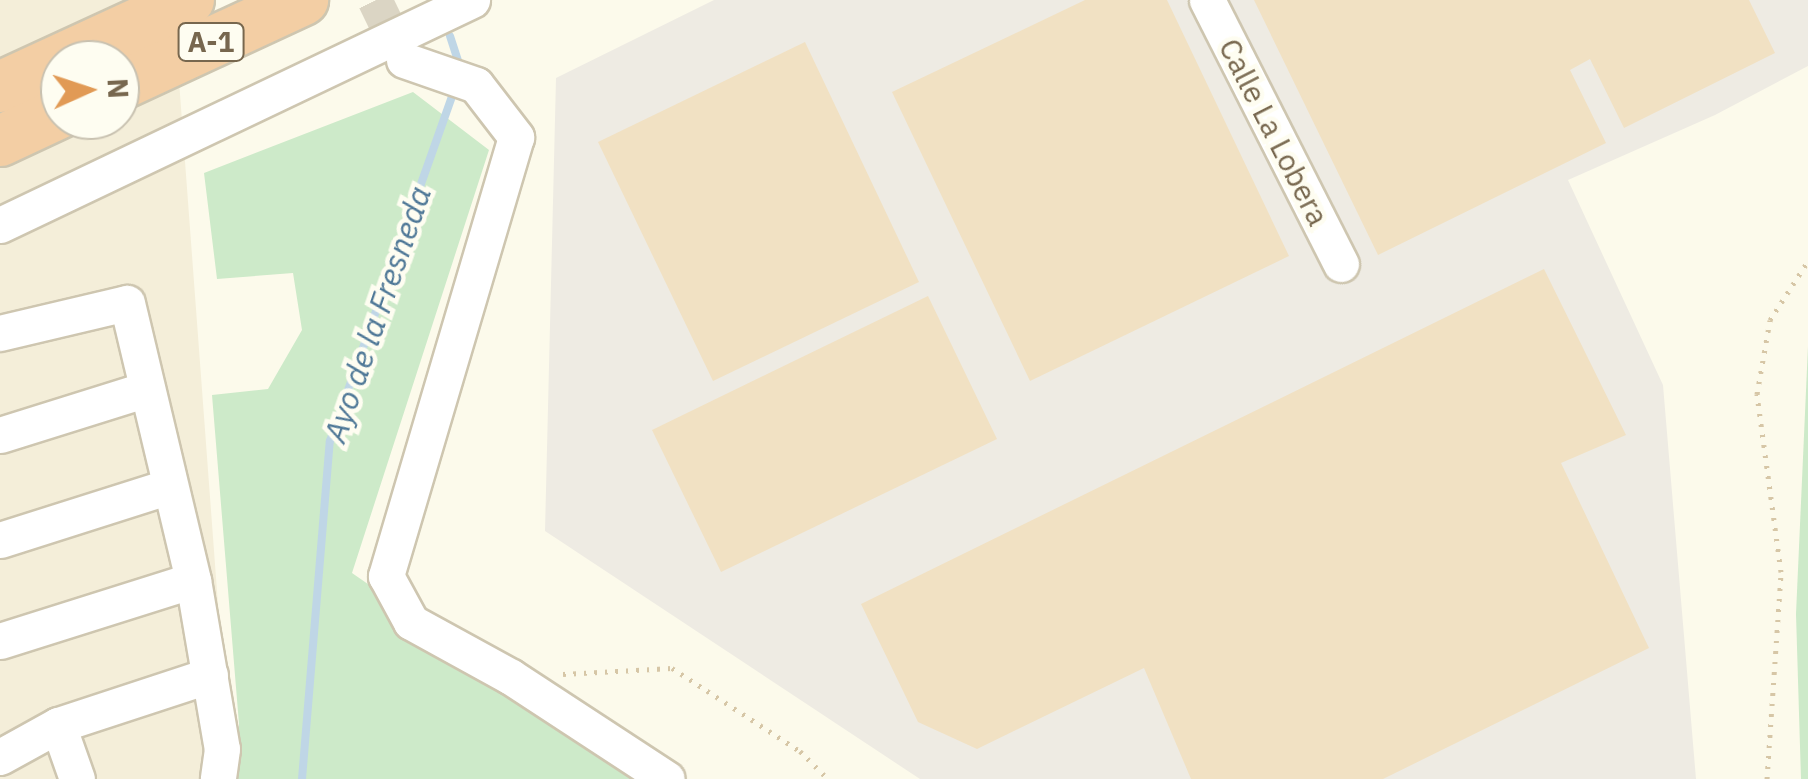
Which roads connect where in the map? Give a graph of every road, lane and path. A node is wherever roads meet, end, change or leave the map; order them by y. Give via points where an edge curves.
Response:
1 (303, 0) edge
2 (472, 0) edge
3 (1207, 0) edge
4 (172, 8) edge
5 (0, 65) edge
6 (421, 66) dead end
7 (140, 76) edge
8 (0, 86) edge
9 (40, 123) edge
10 (0, 142) edge
11 (0, 225) edge
12 (1808, 261) edge
13 (1341, 264) dead end
14 (0, 333) edge
15 (148, 389) junction
16 (0, 435) edge
17 (170, 486) junction
18 (0, 540) edge
19 (193, 580) junction
20 (0, 641) edge
21 (210, 675) junction
22 (510, 677) junction
23 (58, 725) junction
24 (0, 757) edge
25 (77, 779) edge
26 (218, 779) edge
27 (667, 779) edge
28 (828, 779) edge
29 (1767, 779) edge

1 - 7 highway, A-1
2 - 11 street
3 - 13 street, Calle La Lobera
4 - 5 highway
4 - 8 highway, A-1
6 - 22 street via 476,85 516,137 386,576 411,622
9 - 10 highway
12 - 29 path via 1770,320 1757,394 1782,572
14 - 15 street via 127,304
15 - 16 street
15 - 17 street
17 - 18 street
17 - 19 street
19 - 20 street
19 - 21 street
21 - 23 street
21 - 26 street via 222,749
22 - 27 street
22 - 28 path via 672,668 800,751
23 - 24 street
23 - 25 street

